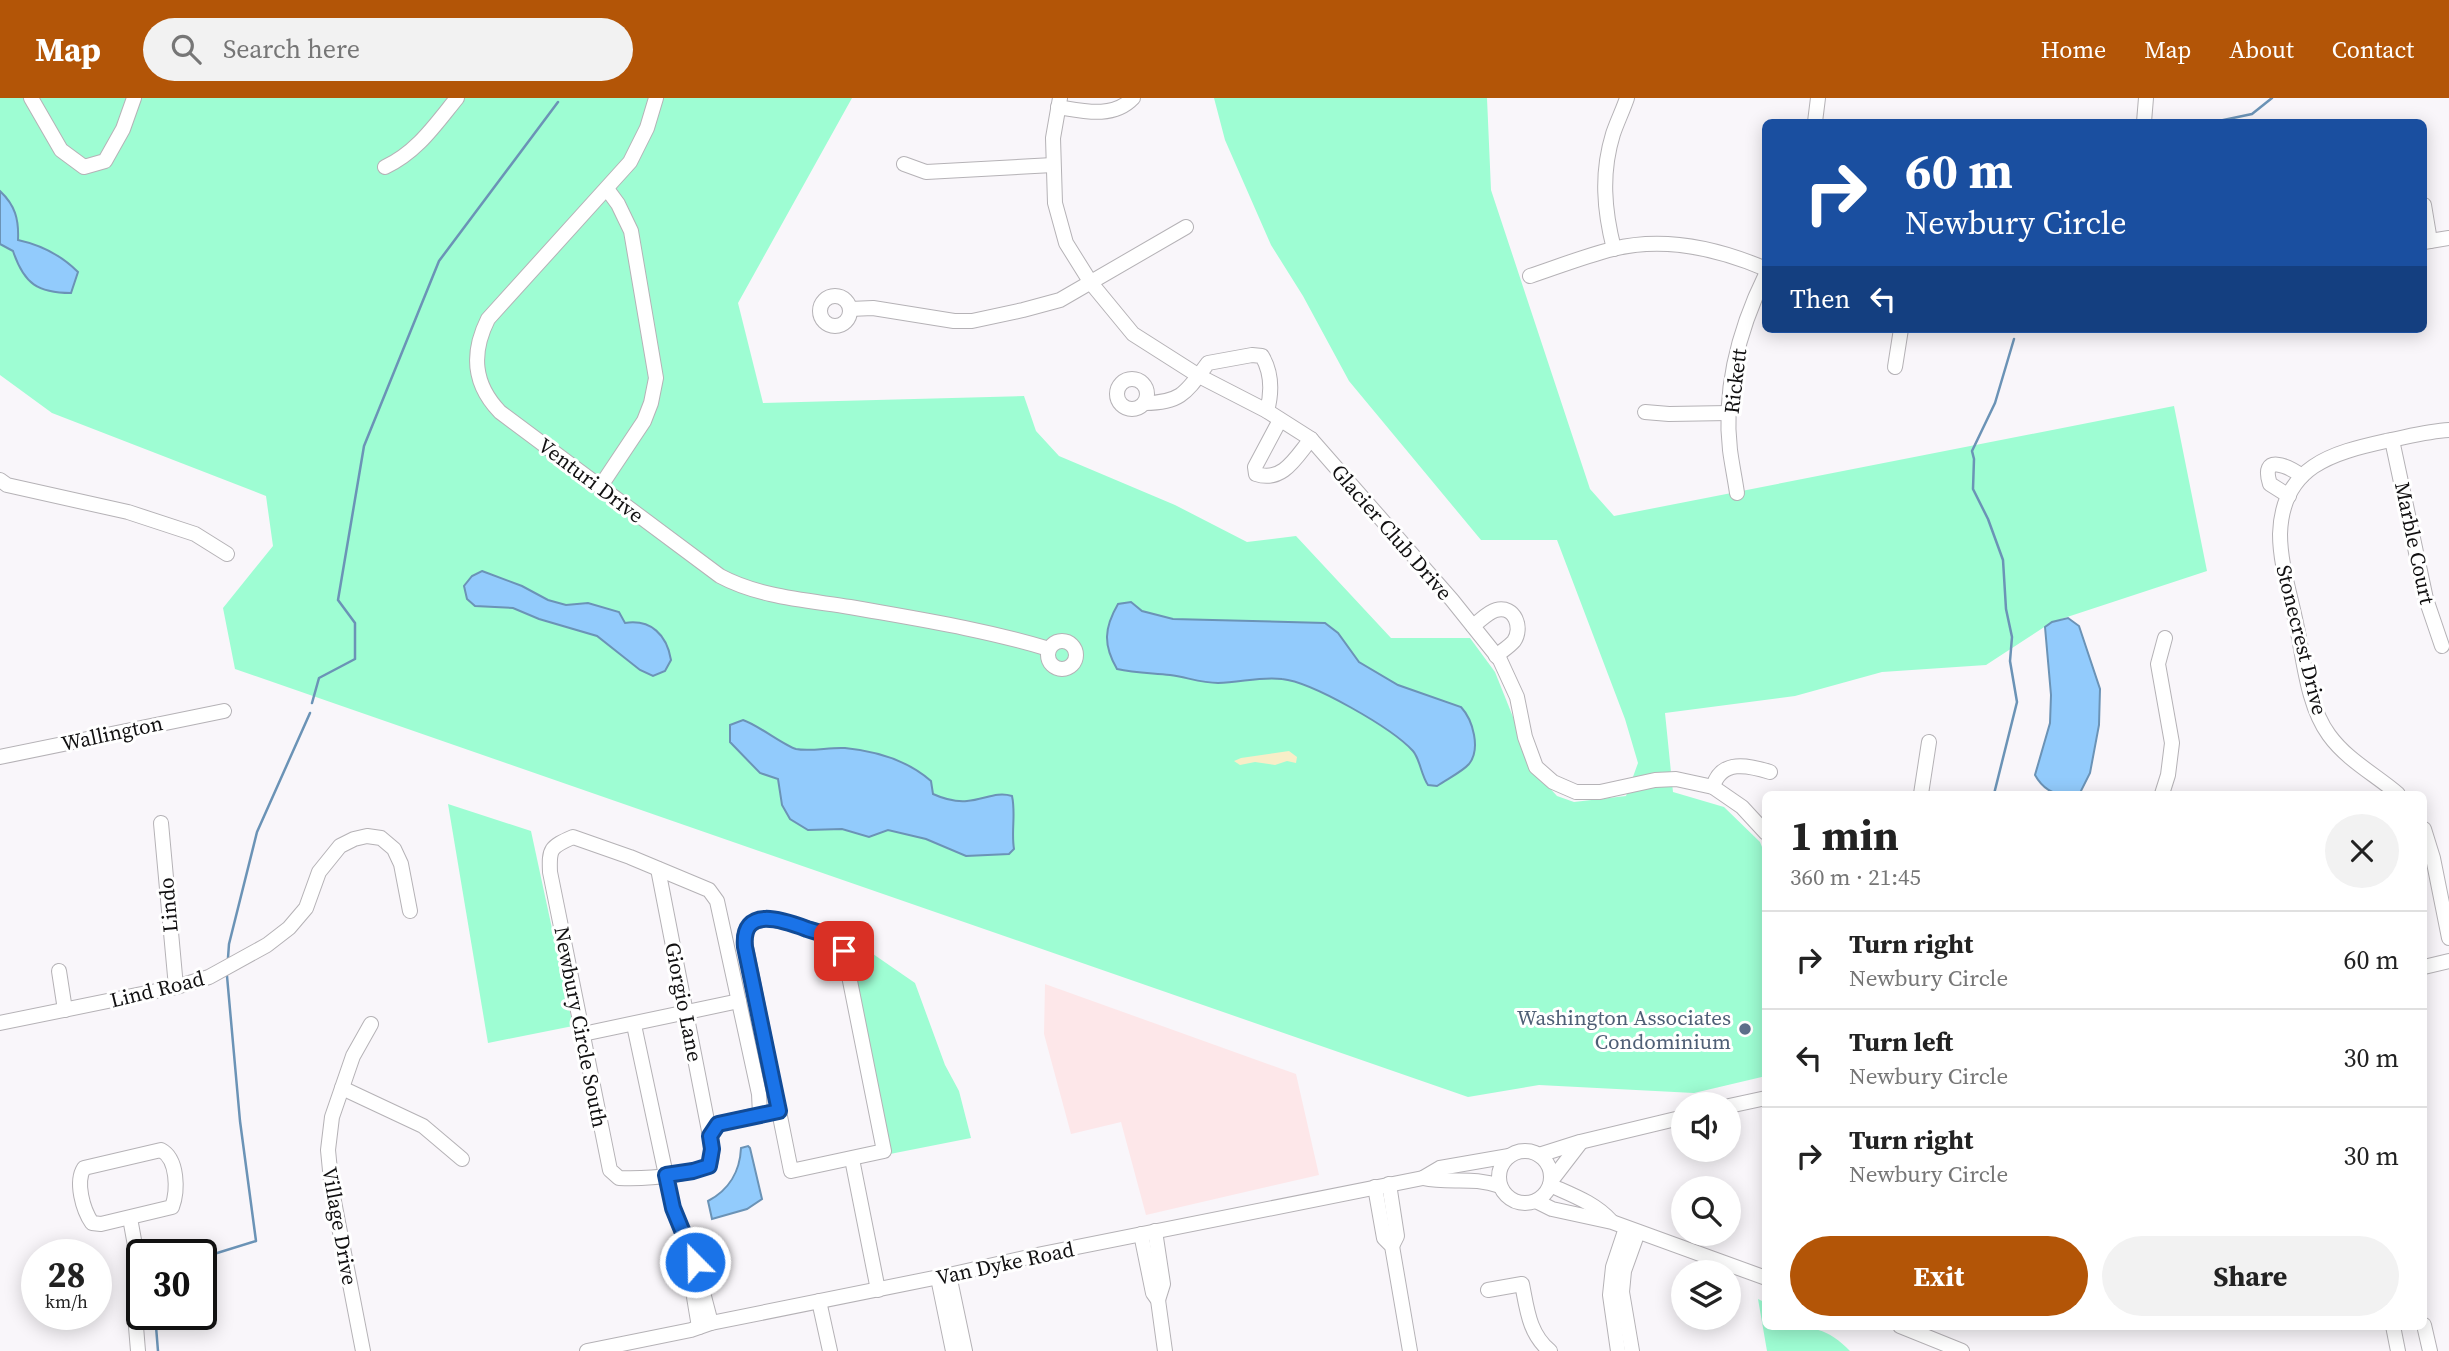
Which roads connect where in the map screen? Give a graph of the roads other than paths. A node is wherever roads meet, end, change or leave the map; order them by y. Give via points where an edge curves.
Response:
1 (31, 98) edge
2 (134, 98) edge
3 (457, 98) edge
4 (656, 98) edge
5 (1133, 98) edge
6 (1627, 98) edge
7 (1818, 98) edge
8 (2146, 98) edge
9 (1059, 103) edge
10 (1815, 119) edge
11 (2144, 119) edge
12 (904, 164) dead end
13 (1053, 164) junction
14 (385, 167) dead end
15 (607, 189) junction
16 (1186, 227) dead end
17 (2449, 238) edge
18 (2427, 241) edge
19 (1614, 249) junction
20 (1762, 269) edge
21 (1530, 276) dead end
22 (1762, 280) edge
23 (1091, 283) junction
24 (850, 309) dead end
25 (1900, 333) edge
26 (1895, 367) dead end
27 (1199, 376) junction
28 (1145, 403) dead end
29 (1645, 412) dead end
30 (1729, 413) junction
31 (1274, 415) junction
32 (2449, 430) edge
33 (1311, 439) junction
34 (2392, 440) junction
35 (2302, 476) junction
36 (0, 480) edge
37 (600, 487) junction
38 (1737, 493) dead end
39 (2289, 496) junction
40 (227, 554) dead end
41 (1473, 626) junction
42 (2165, 638) dead end
43 (2442, 646) dead end
44 (1049, 649) dead end
45 (1496, 656) junction
46 (224, 711) dead end
47 (1928, 742) dead end
48 (0, 757) edge
49 (1770, 772) dead end
50 (1713, 787) junction
51 (1920, 791) edge
52 (2166, 791) edge
53 (2394, 791) edge
54 (161, 823) dead end
55 (1762, 829) edge
56 (2427, 839) edge
57 (658, 869) junction
58 (410, 911) dead end
59 (2449, 938) edge
60 (2449, 961) edge
61 (2427, 966) edge
62 (59, 971) dead end
63 (176, 986) junction
64 (739, 1001) junction
65 (65, 1010) junction
66 (685, 1012) junction
67 (1, 1020) edge
68 (371, 1024) dead end
69 (634, 1025) junction
70 (583, 1034) junction
71 (342, 1088) junction
72 (1762, 1099) edge
73 (1741, 1103) edge
74 (779, 1111) junction
75 (760, 1114) junction
76 (1671, 1119) edge
77 (710, 1136) junction
78 (1582, 1141) junction
79 (1539, 1155) junction
80 (1509, 1156) junction
81 (461, 1159) dead end
82 (852, 1159) junction
83 (666, 1175) junction
84 (1423, 1178) junction
85 (1550, 1183) junction
86 (1382, 1186) junction
87 (1500, 1186) junction
88 (1536, 1201) junction
89 (130, 1218) junction
90 (1626, 1227) junction
91 (1148, 1232) junction
92 (944, 1276) junction
93 (1762, 1277) edge
94 (878, 1290) junction
95 (1488, 1290) dead end
96 (819, 1301) junction
97 (705, 1325) junction
98 (1910, 1330) edge
99 (2394, 1330) edge
100 (2425, 1330) edge
101 (138, 1351) edge
102 (363, 1351) edge
103 (587, 1351) edge
104 (830, 1351) edge
105 (953, 1351) edge
106 (965, 1351) edge
107 (1165, 1351) edge
108 (1410, 1351) edge
109 (1550, 1351) edge
110 (1618, 1351) edge
111 (1632, 1351) edge
112 (1962, 1351) edge
113 (2398, 1351) edge
114 (2430, 1351) edge

1 - 2 street via 61,150 84,167 104,161 123,130
3 - 14 street via 419,144
4 - 15 street, Venturi Drive via 639,147
5 - 9 street, Glacier Club Drive via 1112,112 1089,112
6 - 19 street via 1613,134 1604,186
7 - 10 street
8 - 11 street
9 - 13 street, Glacier Club Drive
12 - 13 street via 926,172
13 - 23 street, Glacier Club Drive via 1055,203 1066,243
15 - 37 street via 631,231 656,378 644,421
15 - 37 street, Venturi Drive via 488,319 476,355 479,381 500,412
16 - 23 street
17 - 18 street
19 - 20 street via 1681,244 1717,251
19 - 21 street
22 - 30 street, Rickett via 1740,339
23 - 24 street via 1060,300 972,321
23 - 27 street, Glacier Club Drive via 1133,334
25 - 26 street
27 - 28 street via 1177,399
27 - 31 street, Glacier Club Drive
27 - 31 street via 1208,363 1262,356
29 - 30 street
30 - 38 street, Rickett
31 - 33 street, Glacier Club Drive
31 - 33 street via 1256,474 1277,475
32 - 34 street, Stonecrest Drive
33 - 41 street, Glacier Club Drive
34 - 35 street, Stonecrest Drive via 2338,452
34 - 43 street, Marble Court via 2426,599
35 - 39 street, Stonecrest Drive
35 - 39 street via 2283,464 2270,469 2270,484
36 - 40 street via 128,512 195,534
37 - 44 street, Venturi Drive via 734,583 773,595 983,630
39 - 53 street, Stonecrest Drive via 2282,519 2282,554 2315,709 2338,746
41 - 45 street, Glacier Club Drive
41 - 45 street via 1494,610 1510,611 1519,630
42 - 52 street via 2158,664 2172,743
45 - 50 street, Glacier Club Drive via 1517,697 1536,768 1553,782 1576,792 1676,779
46 - 48 street, Wallington
47 - 51 street
49 - 50 street via 1751,766 1726,769
50 - 55 street, Glacier Club Drive via 1742,807
54 - 63 street, Lindo
56 - 59 street
57 - 64 street via 709,890 717,901
57 - 66 street, Giorgio Lane
57 - 70 street, Newbury Circle South via 573,838 554,846 550,853 550,873
58 - 63 street, Lind Road via 394,849 382,838 354,839 340,846 319,872 306,908 289,928 209,977
60 - 61 street
62 - 65 street
63 - 65 street, Lind Road
64 - 66 street
64 - 75 street
65 - 67 street, Lind Road
66 - 69 street
66 - 77 street, Giorgio Lane
68 - 71 street, Village Drive
69 - 70 street
69 - 83 street
70 - 83 street, Newbury Circle South via 610,1170 619,1178
71 - 81 street via 423,1126
71 - 102 street, Village Drive via 328,1150
72 - 73 street
74 - 75 street
74 - 82 street via 791,1171
74 - 82 street via 744,937 752,922 765,919 805,928 839,942 844,951 884,1151
75 - 77 street via 718,1124
76 - 78 street
77 - 83 street, Newbury Circle South via 709,1166
78 - 79 street
78 - 85 street
79 - 80 street via 1525,1151
79 - 85 street via 1547,1164
80 - 84 street, Van Dyke Road via 1440,1168
80 - 87 street via 1500,1169
82 - 94 street
83 - 97 street via 673,1208 695,1262 691,1279
84 - 86 street, Van Dyke Road
84 - 87 street, Van Dyke Road via 1441,1182 1475,1179
85 - 88 street
85 - 90 street
86 - 91 street, Van Dyke Road
86 - 108 street via 1384,1238 1392,1246
87 - 88 street via 1518,1203
88 - 90 street
89 - 89 street via 172,1207 176,1196 172,1162 161,1150 84,1168 80,1174 92,1223
89 - 101 street via 136,1251
90 - 93 street
90 - 110 street via 1610,1295
90 - 111 street via 1622,1292
91 - 92 street, Van Dyke Road
91 - 107 street via 1153,1293
92 - 94 street, Van Dyke Road
92 - 105 street
92 - 106 street
94 - 96 street, Van Dyke Road
95 - 109 street via 1522,1284 1533,1330
96 - 97 street, Van Dyke Road
96 - 104 street
97 - 103 street, Van Dyke Road
98 - 112 street
99 - 113 street
100 - 114 street

